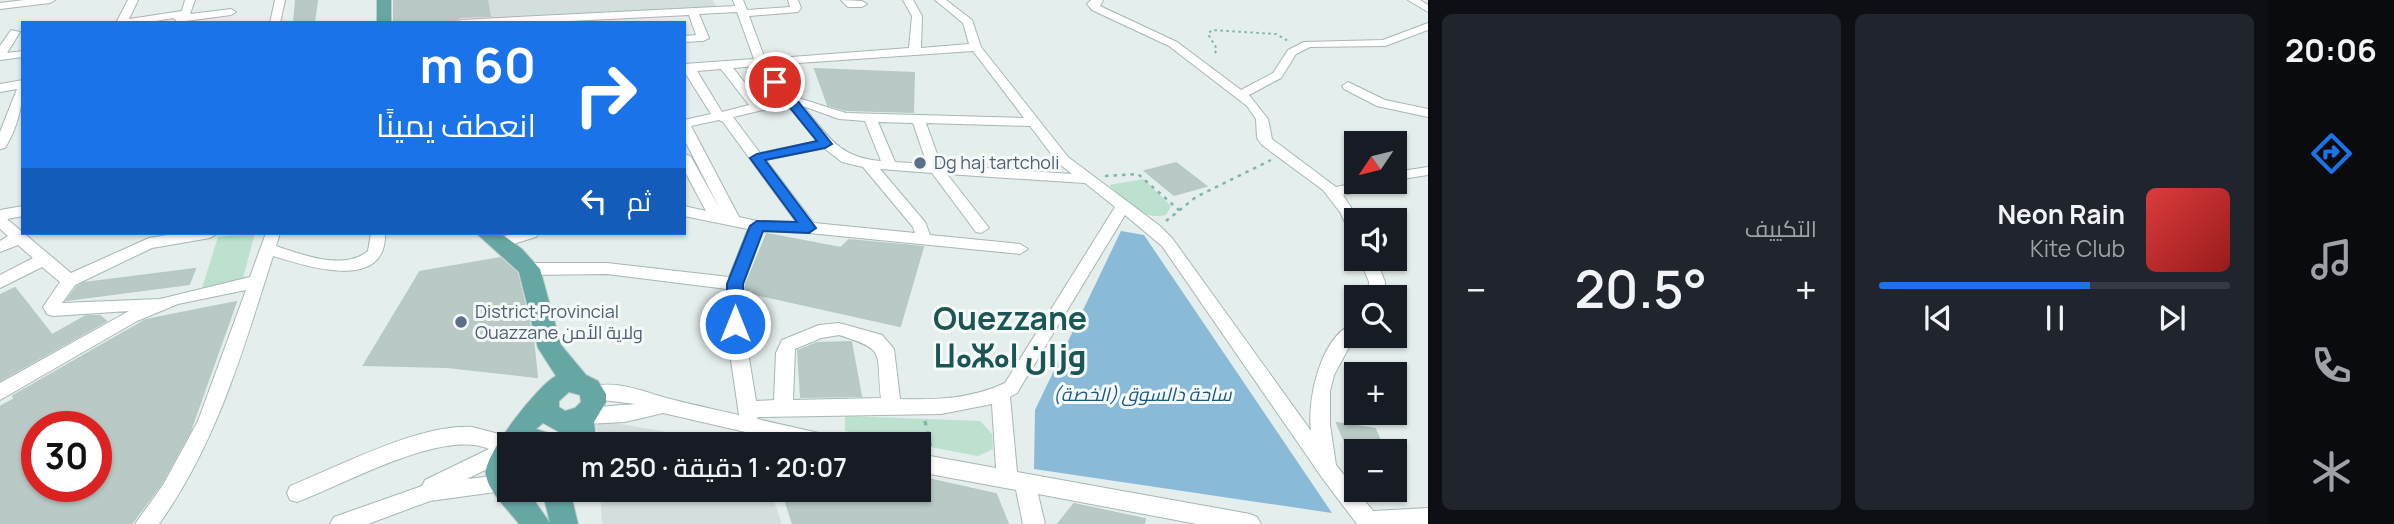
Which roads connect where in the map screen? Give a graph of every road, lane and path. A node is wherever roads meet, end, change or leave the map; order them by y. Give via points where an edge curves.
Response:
1 (50, 0) edge
2 (132, 0) edge
3 (190, 0) edge
4 (280, 0) edge
5 (384, 0) edge
6 (641, 0) edge
7 (793, 0) edge
8 (846, 0) edge
9 (908, 0) edge
10 (940, 0) edge
11 (1098, 0) edge
12 (1413, 0) edge
13 (862, 4) dead end
14 (740, 7) edge
15 (4, 9) edge
16 (1428, 9) edge
17 (693, 11) junction
18 (231, 12) edge
19 (641, 13) junction
20 (619, 19) edge
21 (164, 20) edge
22 (559, 20) edge
23 (122, 21) edge
24 (275, 21) edge
25 (384, 21) edge
26 (527, 21) edge
27 (1428, 26) edge
28 (19, 31) edge
29 (0, 33) edge
30 (686, 39) edge
31 (976, 47) junction
32 (1298, 48) junction
33 (915, 50) junction
34 (1215, 53) dead end
35 (21, 54) edge
36 (0, 56) edge
37 (761, 63) junction
38 (724, 65) junction
39 (687, 67) edge
40 (1348, 86) dead end
41 (21, 87) edge
42 (0, 88) edge
43 (21, 92) edge
44 (1239, 95) junction
45 (790, 100) junction
46 (758, 108) junction
47 (1428, 113) edge
48 (722, 117) junction
49 (870, 118) junction
50 (918, 119) junction
51 (1032, 122) junction
52 (11, 124) edge
53 (686, 125) edge
54 (686, 129) edge
55 (825, 144) junction
56 (0, 145) edge
57 (1282, 154) junction
58 (757, 158) junction
59 (686, 161) edge
60 (868, 164) junction
61 (889, 164) junction
62 (935, 167) junction
63 (1428, 171) edge
64 (1407, 174) edge
65 (1086, 179) junction
66 (1344, 190) edge
67 (1334, 192) junction
68 (1123, 206) junction
69 (1179, 209) junction
70 (1344, 210) edge
71 (21, 211) edge
72 (686, 211) edge
73 (0, 215) edge
74 (717, 217) junction
75 (0, 221) edge
76 (734, 222) junction
77 (757, 226) junction
78 (809, 228) junction
79 (981, 228) dead end
80 (1155, 230) junction
81 (198, 235) edge
82 (378, 235) edge
83 (516, 235) edge
84 (20, 237) junction
85 (493, 238) edge
86 (925, 239) junction
87 (270, 241) edge
88 (0, 247) edge
89 (1020, 248) dead end
90 (44, 259) junction
91 (529, 269) junction
92 (69, 281) junction
93 (0, 282) edge
94 (255, 282) junction
95 (735, 284) junction
96 (166, 302) junction
97 (546, 335) junction
98 (1344, 340) edge
99 (0, 392) edge
100 (1001, 394) junction
101 (546, 401) junction
102 (584, 402) junction
103 (891, 406) junction
104 (783, 407) junction
105 (922, 407) junction
106 (750, 417) junction
107 (520, 432) edge
108 (582, 432) edge
109 (796, 432) edge
110 (924, 432) edge
111 (497, 442) edge
112 (497, 453) edge
113 (931, 465) edge
114 (1330, 473) junction
115 (1016, 481) junction
116 (497, 488) edge
117 (298, 493) dead end
118 (405, 500) junction
119 (520, 502) edge
120 (559, 502) edge
121 (1185, 517) edge
122 (1428, 518) edge
123 (1242, 523) edge
124 (1369, 523) edge
125 (146, 524) edge
126 (341, 524) edge
127 (537, 524) edge
128 (564, 524) edge
129 (1034, 524) edge

1 - 15 street
2 - 23 street
3 - 21 street via 186,13
4 - 24 street
5 - 25 main road
6 - 19 street
7 - 14 street via 793,10
8 - 13 street
9 - 33 street via 916,16
10 - 31 street via 968,22
11 - 44 street via 1092,4 1096,8 1173,44
12 - 16 street
14 - 17 street
14 - 37 street
17 - 19 street
17 - 30 street via 703,38
18 - 21 street
19 - 20 street
20 - 22 street
22 - 26 street
27 - 32 street via 1385,43 1317,43
28 - 29 street
28 - 36 street
31 - 33 street
31 - 51 street
32 - 34 path via 1276,34 1212,30 1208,34
32 - 44 street via 1277,75
33 - 37 street
35 - 36 street
37 - 38 street
37 - 45 street
38 - 39 street
38 - 46 street
39 - 48 street
40 - 47 street via 1381,103
41 - 42 street
43 - 52 street
44 - 57 street via 1260,113 1264,138
45 - 46 street
45 - 49 street via 814,104 836,115
45 - 55 street
46 - 48 street
48 - 53 street
48 - 58 street
49 - 50 street
49 - 61 street
50 - 51 street
50 - 62 street
51 - 65 street via 1063,160
52 - 56 street
54 - 76 street
55 - 58 street
55 - 60 street via 847,159
57 - 67 street
57 - 69 path
58 - 78 street
59 - 74 street
60 - 61 street
60 - 86 street via 920,226
61 - 62 street
62 - 65 street
62 - 79 street
63 - 64 street
65 - 68 street
65 - 69 path via 1138,174
66 - 67 street
67 - 70 street
68 - 80 street
68 - 100 street via 1011,388
69 - 80 path
71 - 73 street
72 - 74 street
74 - 76 street
75 - 84 street
76 - 77 street
77 - 78 street
77 - 95 street
78 - 86 street
80 - 114 street
81 - 92 street via 149,243
82 - 87 street via 372,257 354,265 334,266
83 - 85 street
84 - 88 street
84 - 90 street
85 - 91 main road
86 - 89 street
87 - 94 street
90 - 92 street
90 - 93 street
91 - 95 street via 625,267
91 - 97 main road
92 - 96 street via 53,310
94 - 96 street
94 - 125 street via 206,427 180,478
95 - 106 street via 737,341
96 - 99 street
97 - 101 main road
97 - 102 main road
98 - 114 street via 1329,359 1319,409
100 - 105 street via 968,404
100 - 115 street
101 - 102 main road via 559,385
101 - 102 main road via 547,412 561,422
101 - 107 main road
102 - 106 street via 625,414 663,405
102 - 108 main road
103 - 104 street
103 - 104 street via 885,349 876,340 839,329 788,345
103 - 105 street
104 - 106 street
105 - 110 path
106 - 109 street
111 - 117 street via 468,435 447,438
112 - 118 street
113 - 115 street
114 - 124 street
115 - 121 street
115 - 129 street
116 - 118 street via 454,488
118 - 126 street
119 - 127 main road
120 - 128 main road
121 - 123 street
122 - 124 street

